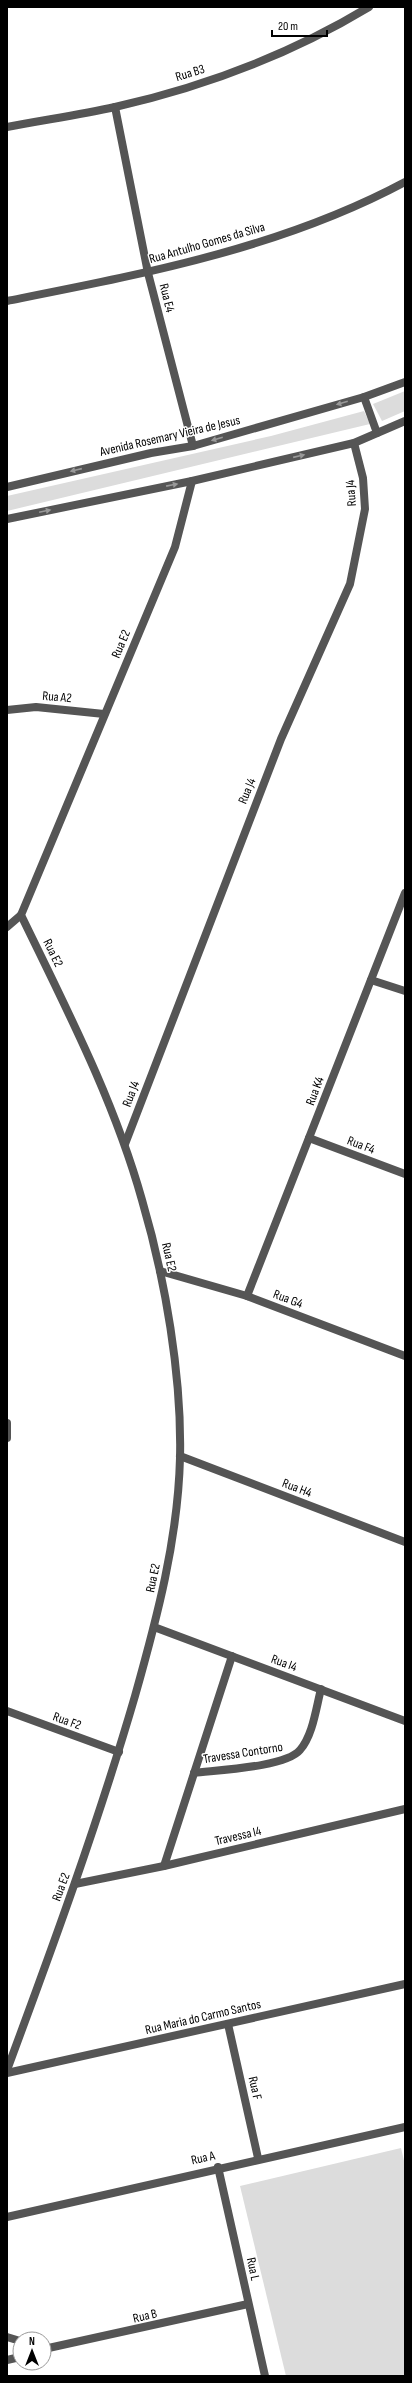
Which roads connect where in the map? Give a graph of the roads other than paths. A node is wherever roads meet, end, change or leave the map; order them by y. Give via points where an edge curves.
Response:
1 (369, 7) edge
2 (115, 107) junction
3 (7, 127) edge
4 (405, 182) edge
5 (148, 273) junction
6 (7, 301) edge
7 (405, 382) edge
8 (364, 397) junction
9 (405, 421) edge
10 (377, 433) junction
11 (354, 444) junction
12 (193, 446) junction
13 (192, 481) junction
14 (7, 487) edge
15 (7, 519) edge
16 (7, 710) edge
17 (104, 714) junction
18 (405, 893) edge
19 (21, 915) junction
20 (7, 927) edge
21 (371, 980) junction
22 (405, 992) edge
23 (310, 1138) junction
24 (125, 1144) junction
25 (405, 1174) edge
26 (160, 1271) junction
27 (247, 1296) junction
28 (405, 1356) edge
29 (7, 1423) edge
30 (7, 1438) edge
31 (180, 1456) junction
32 (405, 1542) edge
33 (154, 1627) junction
34 (232, 1656) junction
35 (321, 1689) junction
36 (7, 1712) edge
37 (405, 1721) edge
38 (118, 1752) junction
39 (194, 1773) junction
40 (405, 1809) edge
41 (164, 1866) junction
42 (75, 1884) junction
43 (405, 1984) edge
44 (228, 2024) junction
45 (7, 2070) edge
46 (7, 2073) edge
47 (405, 2127) edge
48 (258, 2158) junction
49 (218, 2167) junction
50 (7, 2217) edge
51 (248, 2304) junction
52 (52, 2348) edge
53 (265, 2376) edge

1 - 2 street, Rua B3 via 302,44 268,58 212,79
2 - 3 street, Rua B3
2 - 5 street, Rua E4
4 - 5 street, Rua Antulho Gomes da Silva via 320,222
5 - 6 street, Rua Antulho Gomes da Silva
5 - 12 street, Rua E4
7 - 8 street, Avenida Rosemary Vieira de Jesus
8 - 10 street
8 -> 12 street, Avenida Rosemary Vieira de Jesus
9 - 10 street
10 - 11 street
13 -> 11 street
11 - 24 street, Rua J4 via 363,478 365,509 350,584 281,739
12 -> 14 street, Avenida Rosemary Vieira de Jesus via 151,453
15 -> 13 street
13 - 17 street, Rua E2 via 175,547
16 - 17 street, Rua A2 via 36,707
17 - 19 street, Rua E2
18 - 21 street, Rua K4
19 - 20 street
19 - 24 street, Rua E2 via 85,1045
21 - 22 street
21 - 23 street, Rua K4
23 - 25 street, Rua F4
23 - 27 street, Rua K4
24 - 26 street, Rua E2 via 142,1197
26 - 27 street, Rua G4
26 - 31 street, Rua E2 via 177,1394
27 - 28 street, Rua G4
29 - 30 street
31 - 32 street, Rua H4
31 - 33 street, Rua E2 via 170,1554
33 - 34 street, Rua I4
33 - 38 street, Rua E2
34 - 35 street, Rua I4
34 - 39 street, Travessa Contorno
35 - 37 street, Rua I4
35 - 39 street, Travessa Contorno via 306,1741 293,1756 267,1764
36 - 38 street, Rua F2
38 - 42 street, Rua E2
39 - 41 street, Travessa Contorno
40 - 41 street, Travessa I4
41 - 42 street, Travessa I4
42 - 45 street, Rua E2
43 - 44 street, Rua Maria do Carmo Santos
44 - 46 street, Rua Maria do Carmo Santos
44 - 48 street, Rua F
47 - 48 street, Rua A
48 - 49 street, Rua A
49 - 50 street, Rua A
49 - 51 street, Rua L
51 - 52 street, Rua B
51 - 53 street, Rua L

